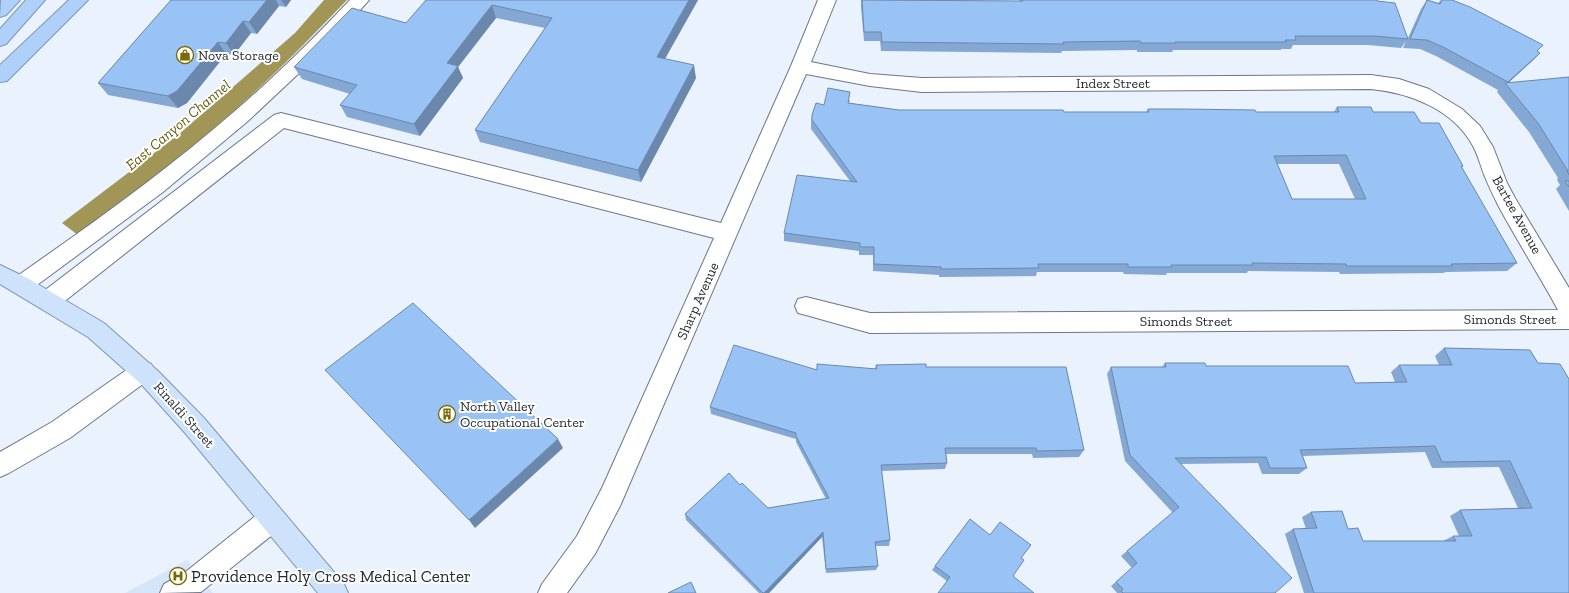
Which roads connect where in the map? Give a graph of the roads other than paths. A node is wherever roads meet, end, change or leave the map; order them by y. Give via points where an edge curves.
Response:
1 (11, 0) edge
2 (36, 0) edge
3 (79, 0) edge
4 (360, 0) edge
5 (827, 0) edge
6 (0, 11) edge
7 (0, 40) edge
8 (800, 66) junction
9 (0, 76) edge
10 (1426, 96) joint
11 (728, 233) junction
12 (0, 274) edge
13 (21, 284) junction
14 (48, 301) junction
15 (806, 306) dead end
16 (1569, 308) edge
17 (1569, 319) edge
18 (143, 370) junction
19 (0, 465) edge
20 (272, 519) junction
21 (173, 593) edge
22 (335, 593) edge
23 (551, 593) edge

1 - 6 highway
2 - 7 highway
3 - 9 highway
4 - 13 street via 257,104 87,239
5 - 8 street, Sharp Avenue
8 - 10 street, Index Street via 904,84 1371,82 1399,86
8 - 11 street, Sharp Avenue
10 - 16 street, Bartee Avenue via 1465,122 1480,142 1499,188
11 - 14 street via 281,120
11 - 23 street, Sharp Avenue via 611,497 586,545
12 - 13 main road, Rinaldi Street
13 - 14 main road, Rinaldi Street
14 - 18 main road, Rinaldi Street via 96,330
15 - 17 street, Simonds Street via 870,323
18 - 19 street via 61,430
18 - 20 main road, Rinaldi Street via 195,426
20 - 21 street via 192,583
20 - 22 main road, Rinaldi Street

